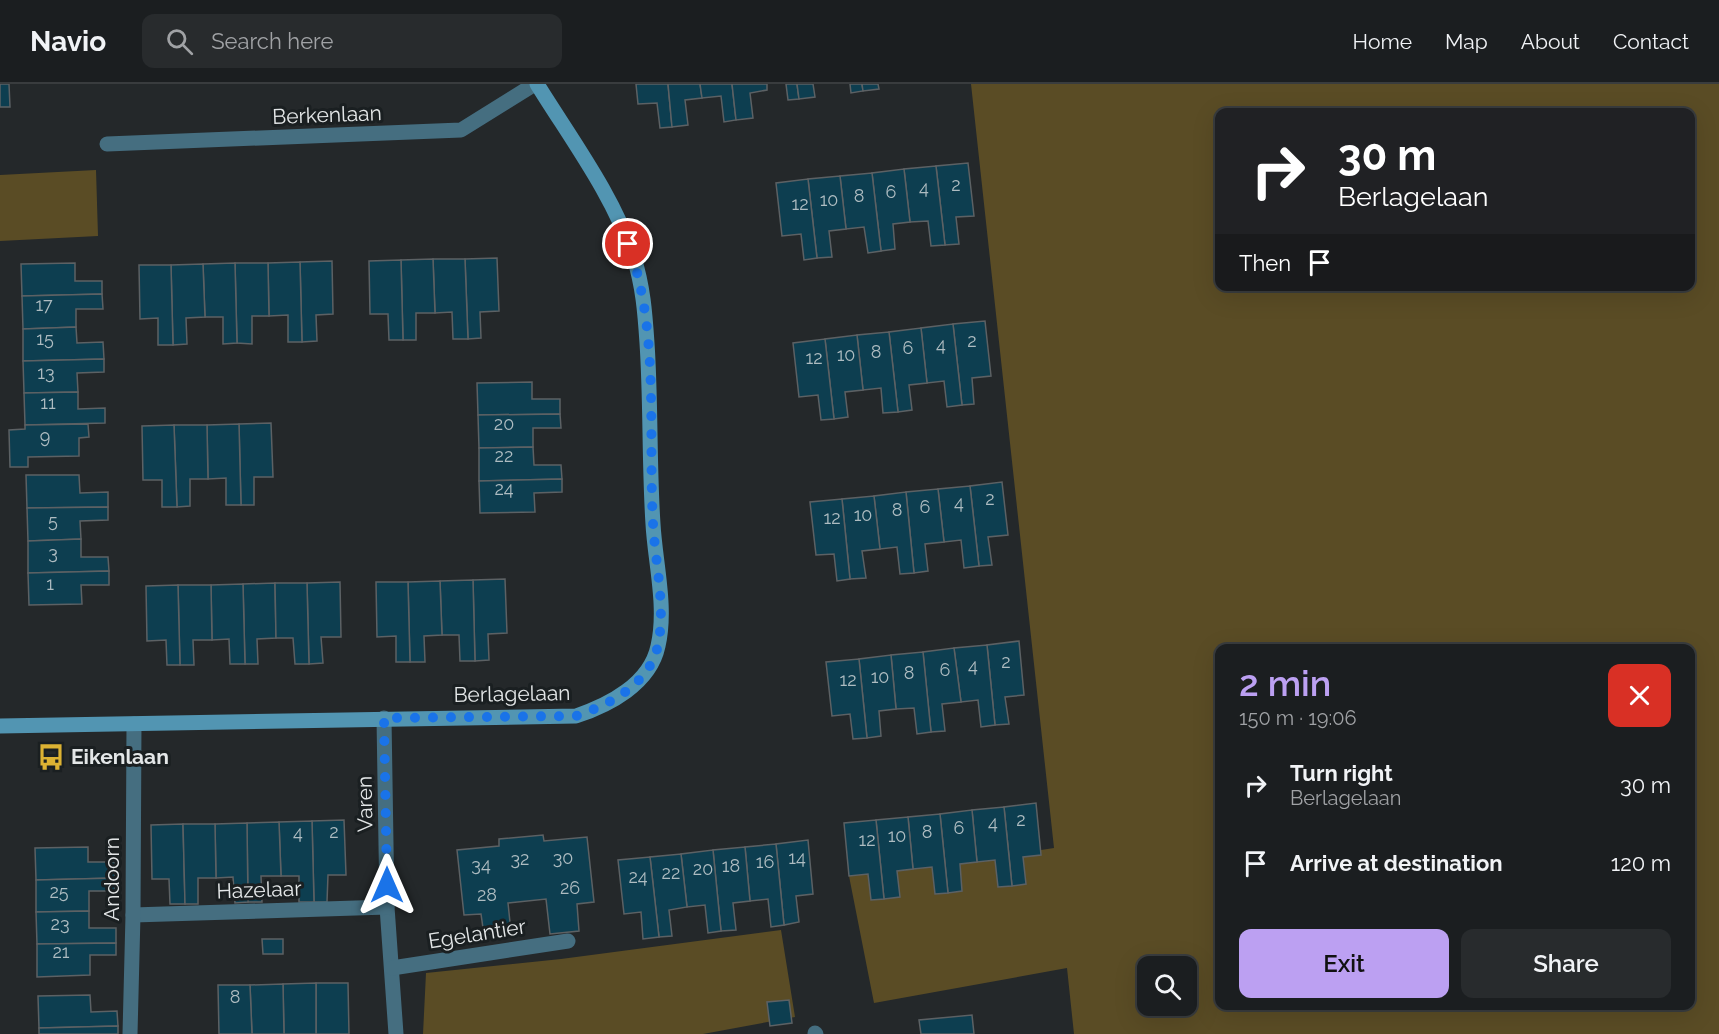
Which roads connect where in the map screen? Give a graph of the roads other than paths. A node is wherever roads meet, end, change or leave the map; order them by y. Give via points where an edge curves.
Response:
1 (536, 84) edge
2 (107, 144) dead end
3 (384, 718) junction
4 (134, 724) junction
5 (0, 726) edge
6 (387, 907) junction
7 (133, 915) junction
8 (568, 941) dead end
9 (392, 968) junction
10 (130, 1034) edge
11 (396, 1034) edge

1 - 2 street, Berkenlaan via 461,130
1 - 3 street, Berlagelaan via 623,230 643,290 660,614 658,646 648,670 630,688 605,706 576,716
3 - 4 street, Berlagelaan
3 - 6 street, Varen
4 - 5 street, Berlagelaan
4 - 7 street, Andoorn
6 - 7 street, Hazelaar
6 - 9 street, Varen
7 - 10 street, Andoorn
8 - 9 street, Egelantier
9 - 11 street, Varen

